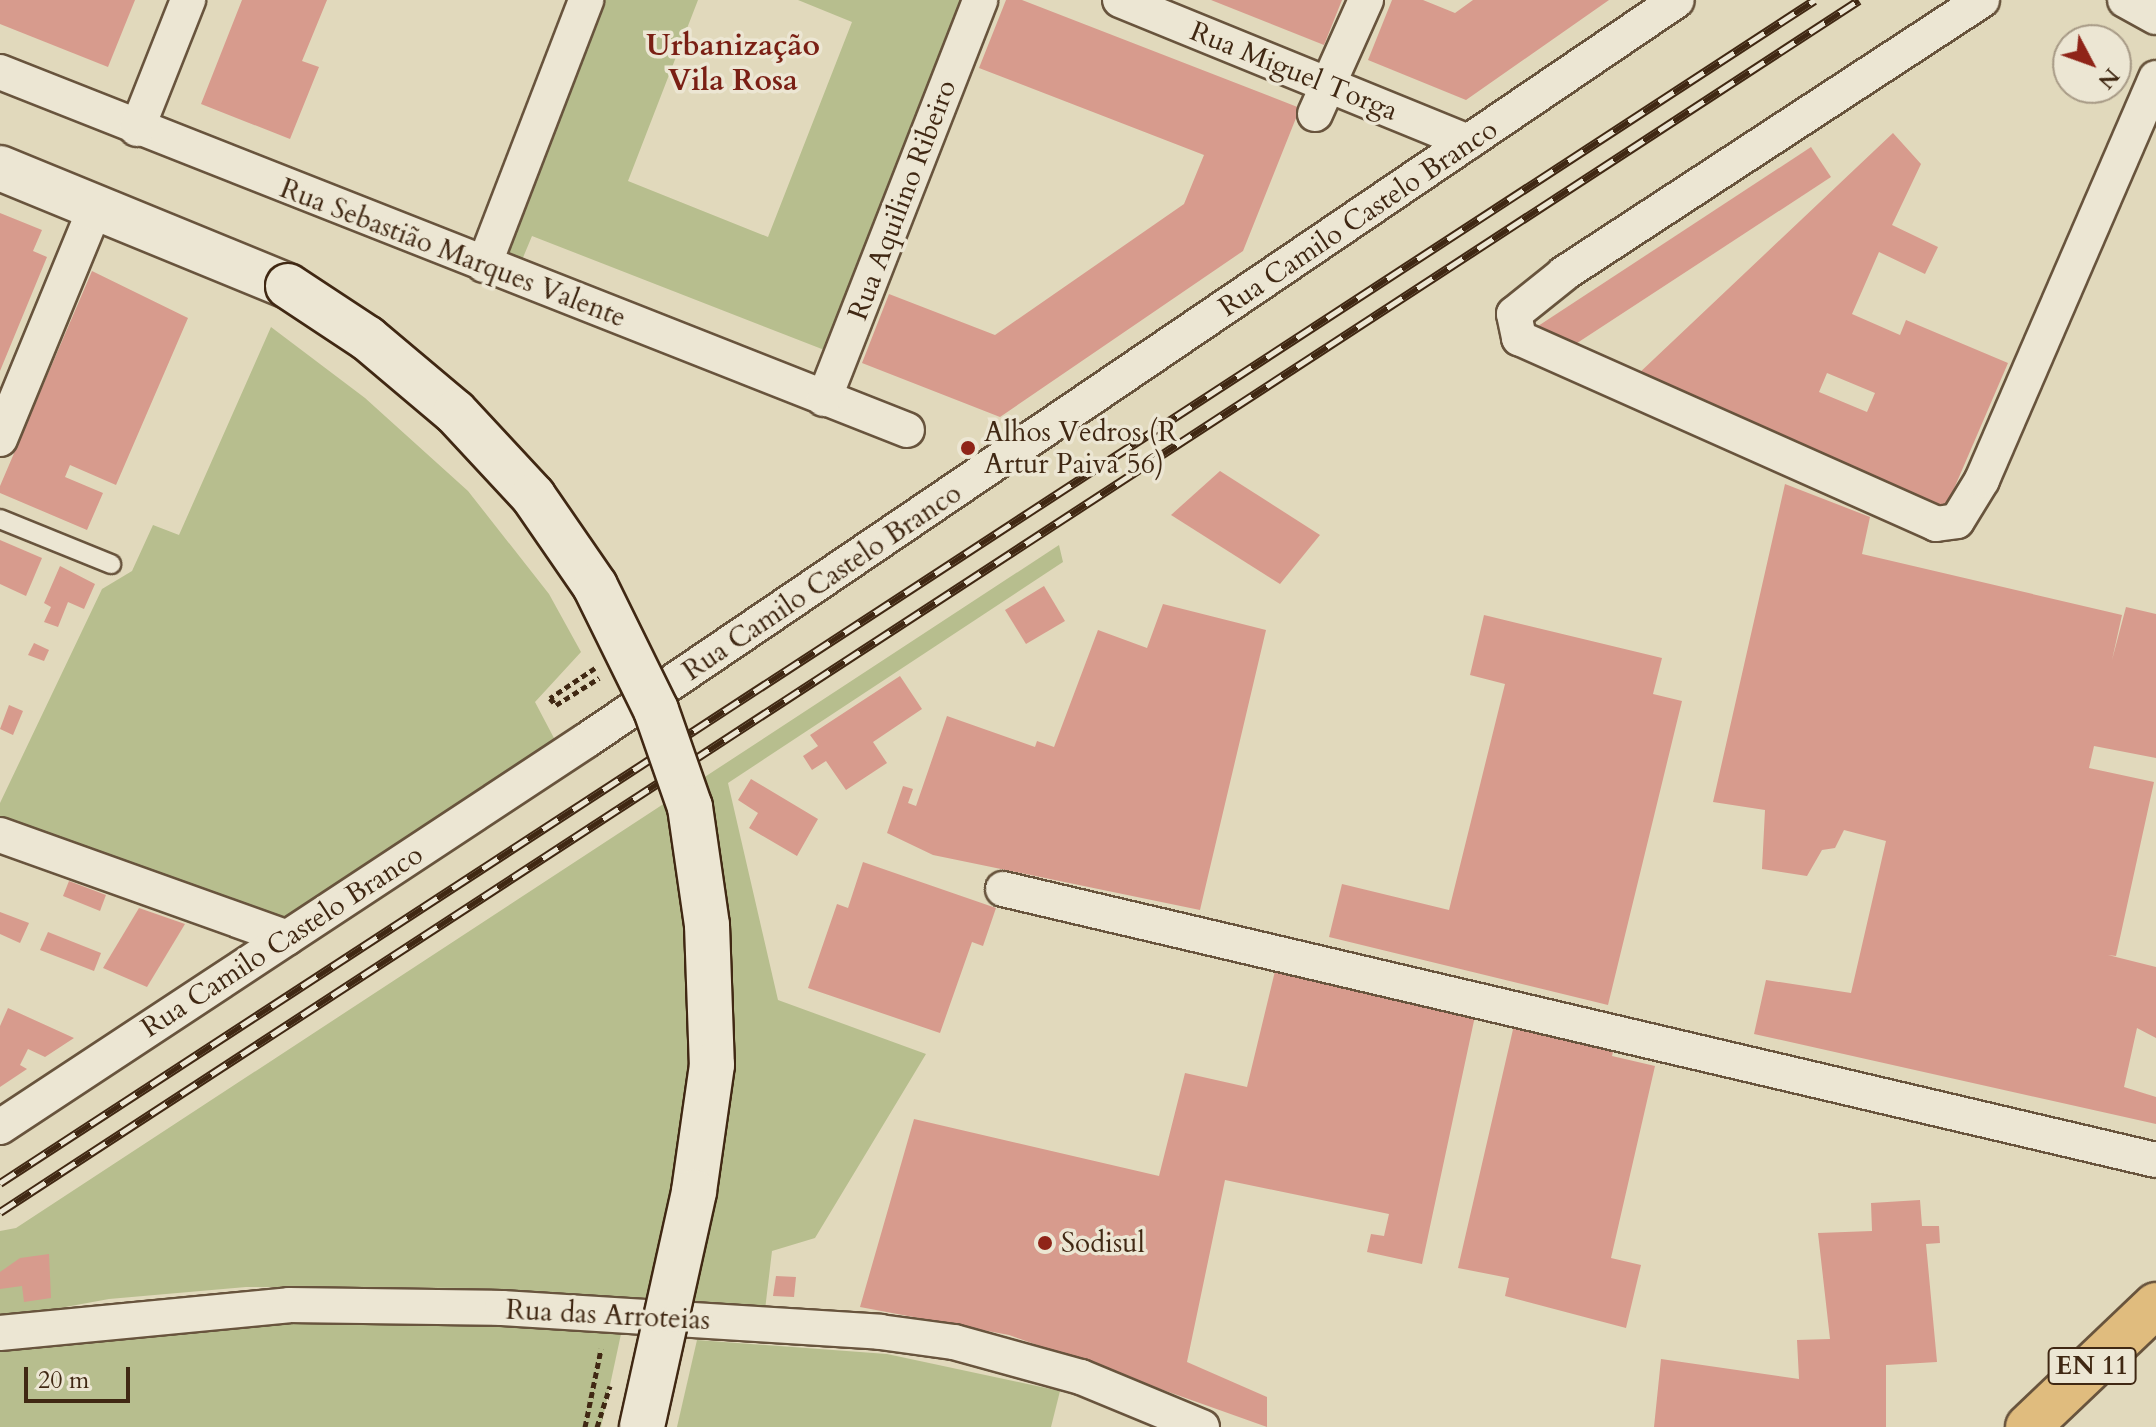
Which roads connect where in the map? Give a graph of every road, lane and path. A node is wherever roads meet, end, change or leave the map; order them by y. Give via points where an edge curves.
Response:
1 (188, 0) edge
2 (586, 0) edge
3 (980, 0) edge
4 (1120, 0) edge
5 (1366, 0) edge
6 (1677, 0) edge
7 (1982, 0) edge
8 (2125, 0) edge
9 (2156, 17) edge
10 (0, 72) edge
11 (2156, 78) edge
12 (1331, 84) junction
13 (1315, 114) dead end
14 (137, 129) junction
15 (1468, 142) junction
16 (0, 168) edge
17 (96, 206) junction
18 (484, 265) junction
19 (824, 399) junction
20 (907, 430) dead end
21 (0, 439) edge
22 (0, 519) edge
23 (111, 564) dead end
24 (595, 668) dead end
25 (601, 676) dead end
26 (0, 835) edge
27 (1003, 889) dead end
28 (287, 938) junction
29 (0, 1127) edge
30 (2156, 1160) edge
31 (2156, 1305) edge
32 (0, 1333) edge
33 (594, 1383) dead end
34 (606, 1385) dead end
35 (585, 1427) edge
36 (597, 1427) edge
37 (642, 1427) edge
38 (1202, 1427) edge
39 (2028, 1427) edge

1 - 14 street
2 - 18 street
3 - 19 street, Rua Aquilino Ribeiro
4 - 12 street, Rua Miguel Torga
5 - 12 street
6 - 15 street, Rua Camilo Castelo Branco
7 - 11 street via 1564,274 1514,314 1519,338 1936,524 1957,521 1982,480
8 - 9 street
10 - 14 street, Rua Sebastião Marques Valente
12 - 13 street
12 - 15 street, Rua Miguel Torga
14 - 18 street, Rua Sebastião Marques Valente
15 - 28 street, Rua Camilo Castelo Branco
16 - 17 street
17 - 21 street
17 - 37 street, bridge via 288,286 367,338 444,402 533,496 595,586 656,710 690,807 707,925 712,1065 694,1192
18 - 19 street, Rua Sebastião Marques Valente
19 - 20 street, Rua Sebastião Marques Valente
22 - 23 lane
24 - 25 path via 550,698 556,705
26 - 28 street
27 - 30 street
28 - 29 street, Rua Camilo Castelo Branco
31 - 39 main road, EN 11
32 - 38 street, Rua das Arroteias via 289,1305 502,1308 880,1332 954,1342 1081,1377
33 - 35 path
34 - 36 path

